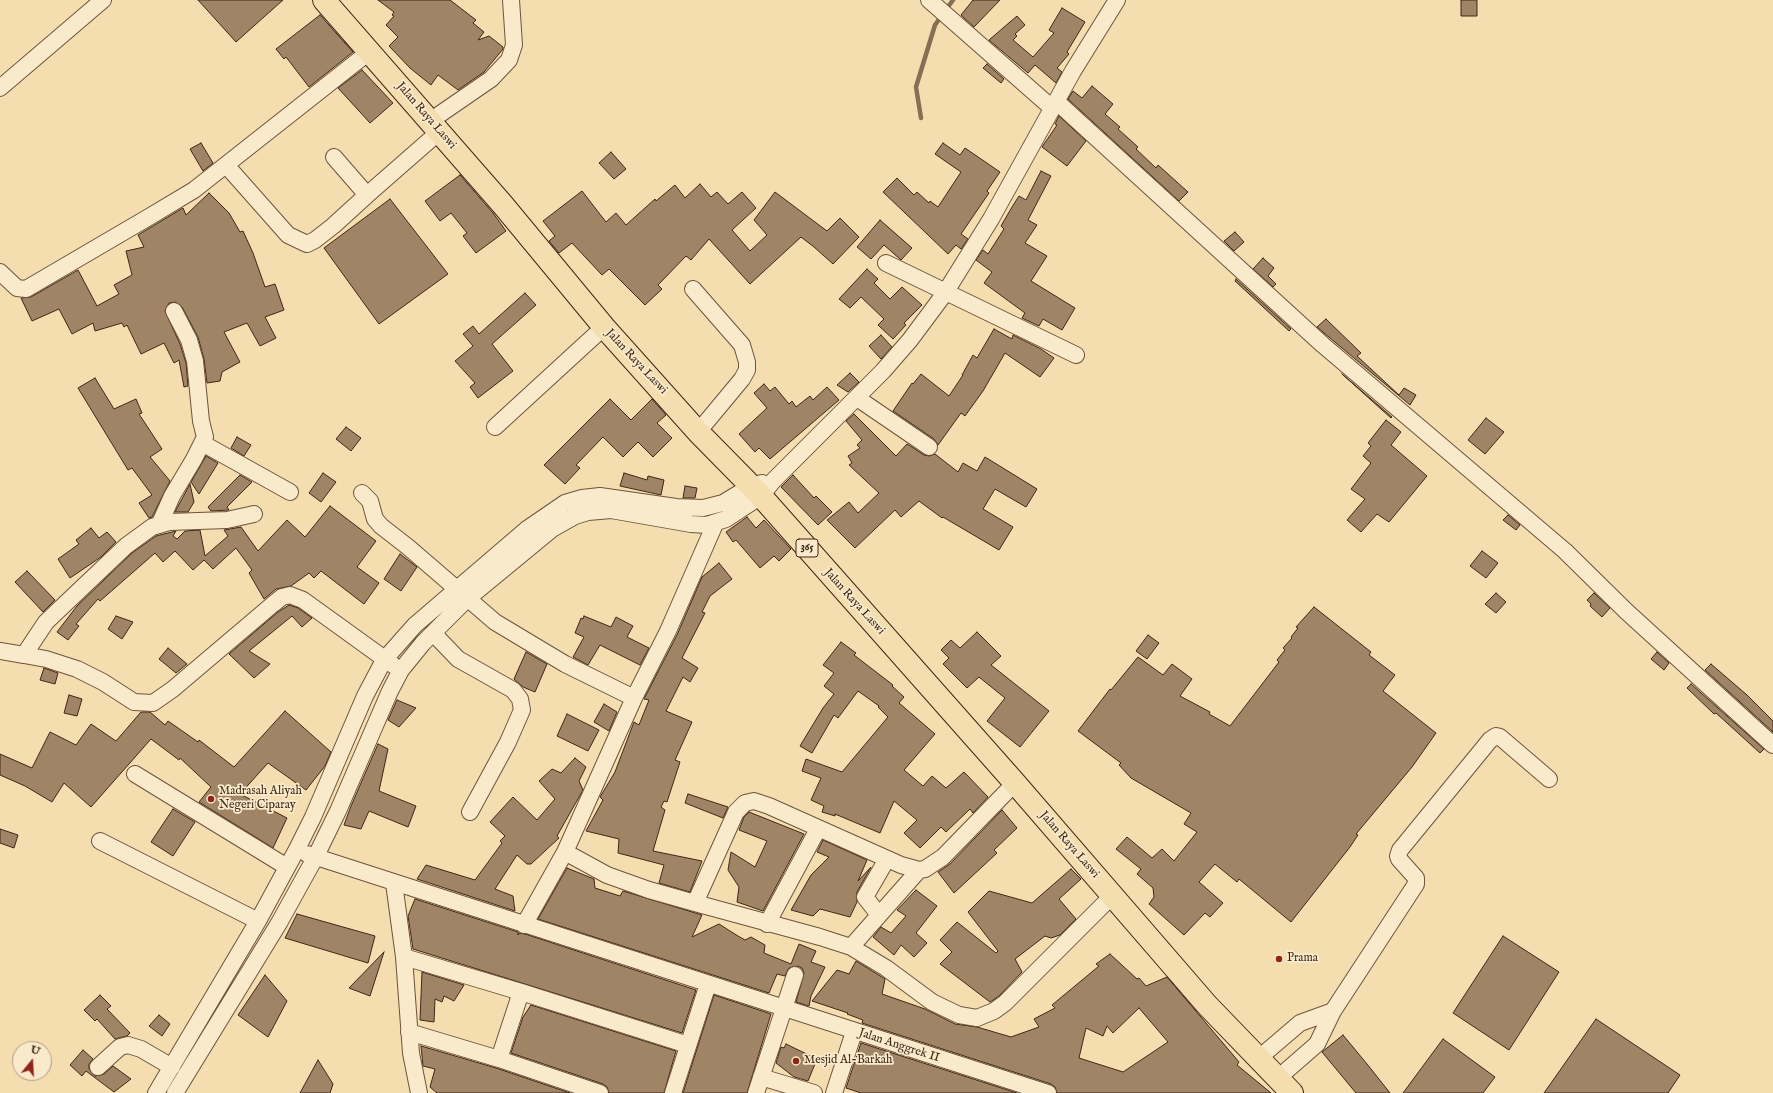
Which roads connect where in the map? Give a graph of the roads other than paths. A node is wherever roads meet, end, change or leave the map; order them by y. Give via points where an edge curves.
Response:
1 (103, 0) edge
2 (324, 0) edge
3 (511, 0) edge
4 (929, 0) edge
5 (1117, 0) edge
6 (369, 52) junction
7 (0, 88) edge
8 (1054, 105) junction
9 (434, 126) junction
10 (334, 157) dead end
11 (226, 165) junction
12 (367, 195) junction
13 (886, 263) dead end
14 (0, 272) edge
15 (694, 289) dead end
16 (945, 293) junction
17 (174, 311) dead end
18 (604, 327) junction
19 (1076, 355) dead end
20 (857, 398) junction
21 (495, 427) dead end
22 (698, 432) junction
23 (202, 443) junction
24 (929, 447) dead end
25 (762, 488) junction
26 (290, 492) dead end
27 (362, 493) dead end
28 (254, 514) dead end
29 (160, 523) junction
30 (715, 524) junction
31 (456, 588) junction
32 (467, 599) junction
33 (433, 633) junction
34 (0, 651) edge
35 (24, 655) junction
36 (384, 660) junction
37 (401, 670) junction
38 (634, 698) junction
39 (1773, 745) edge
40 (135, 774) dead end
41 (1549, 779) dead end
42 (1015, 783) junction
43 (470, 812) dead end
44 (818, 829) junction
45 (100, 841) dead end
46 (297, 849) junction
47 (565, 852) junction
48 (316, 858) junction
49 (887, 859) junction
50 (287, 867) junction
51 (919, 870) junction
52 (394, 883) junction
53 (1113, 895) junction
54 (695, 903) junction
55 (879, 915) junction
56 (258, 921) junction
57 (767, 924) junction
58 (524, 925) junction
59 (851, 947) junction
60 (404, 957) junction
61 (795, 975) dead end
62 (708, 984) junction
63 (521, 992) junction
64 (784, 1009) junction
65 (1334, 1011) junction
66 (409, 1032) junction
67 (854, 1032) junction
68 (688, 1045) junction
69 (1259, 1058) junction
70 (498, 1059) junction
71 (172, 1066) junction
72 (98, 1067) dead end
73 (762, 1077) junction
74 (1285, 1086) edge
75 (1014, 1088) edge
76 (156, 1093) edge
77 (176, 1093) edge
78 (419, 1093) edge
79 (600, 1093) edge
80 (673, 1093) edge
81 (756, 1093) edge
82 (814, 1093) edge
83 (834, 1093) edge
84 (1048, 1093) edge

1 - 7 street
2 - 6 main road, Jalan Raya Laswi / 365
3 - 9 street via 514,45 509,60 491,79
4 - 8 street
5 - 8 street
6 - 9 main road, Jalan Raya Laswi / 365
6 - 11 street
8 - 16 street via 991,219
8 - 39 street via 1323,346 1565,551 1626,611
9 - 12 street
9 - 18 main road, Jalan Raya Laswi / 365 via 508,210
10 - 12 street
11 - 12 street via 288,235 307,244 333,226
11 - 14 street via 194,190 149,218 26,288 17,288
13 - 16 street
15 - 22 street via 742,345 747,362 747,370 742,379
16 - 19 street
16 - 20 street via 910,340
17 - 23 street via 189,340 195,361 205,436
18 - 21 street
18 - 22 main road, Jalan Raya Laswi / 365
20 - 24 street
20 - 25 street
22 - 25 main road, Jalan Raya Laswi / 365
23 - 26 street
23 - 29 street via 179,482
25 - 30 street via 739,511
25 - 31 street via 703,508 676,507 612,497 591,496 574,500 550,512 527,529
25 - 42 main road, Jalan Raya Laswi / 365
27 - 31 street via 370,501 375,519 380,526
28 - 29 street via 227,520
29 - 35 street via 126,546 57,611 38,632
30 - 32 street via 691,524 611,510 588,512 575,516 552,530
30 - 38 street via 668,631
31 - 32 street
31 - 36 street via 415,625
32 - 33 street
32 - 38 street via 519,638
33 - 37 street
33 - 43 street via 458,659 514,690 520,699 522,710
34 - 35 street
35 - 36 street via 76,669 103,682 134,702 153,703 282,597 290,595 303,600
36 - 37 street
36 - 46 street via 362,703
37 - 48 street
38 - 47 street
40 - 50 street
41 - 65 street via 1500,738 1496,736 1490,740 1400,850 1399,859 1416,878 1416,884
42 - 51 street via 943,857 931,866
42 - 53 main road, Jalan Raya Laswi / 365
44 - 49 street
44 - 54 street via 764,804 754,801 745,803 733,817
44 - 57 street
45 - 56 street
46 - 48 street, Jalan Anggrek II
46 - 50 street
47 - 54 street via 608,875
47 - 58 street
48 - 52 street, Jalan Anggrek II
48 - 77 street
49 - 51 street
49 - 55 street via 865,897
50 - 56 street
51 - 55 street
52 - 58 street, Jalan Anggrek II
52 - 60 street
53 - 59 street via 1005,1003 977,1018 959,1015 932,1002 886,968
53 - 69 main road, Jalan Raya Laswi / 365 via 1207,1005
54 - 57 street
55 - 59 street
56 - 71 street
57 - 59 street
58 - 62 street, Jalan Anggrek II
60 - 63 street
60 - 66 street
61 - 64 street
62 - 64 street, Jalan Anggrek II
62 - 68 street
63 - 68 street
63 - 70 street
64 - 67 street, Jalan Anggrek II
64 - 73 street
65 - 69 street via 1300,1023
65 - 74 street via 1317,1044
66 - 70 street
66 - 78 street
67 - 75 street, Jalan Anggrek II
67 - 83 street
68 - 80 street
69 - 74 main road, Jalan Raya Laswi / 365
70 - 79 street
71 - 72 street via 128,1045 120,1047
71 - 76 street
73 - 81 street
73 - 82 street
75 - 84 street, Jalan Anggrek II

